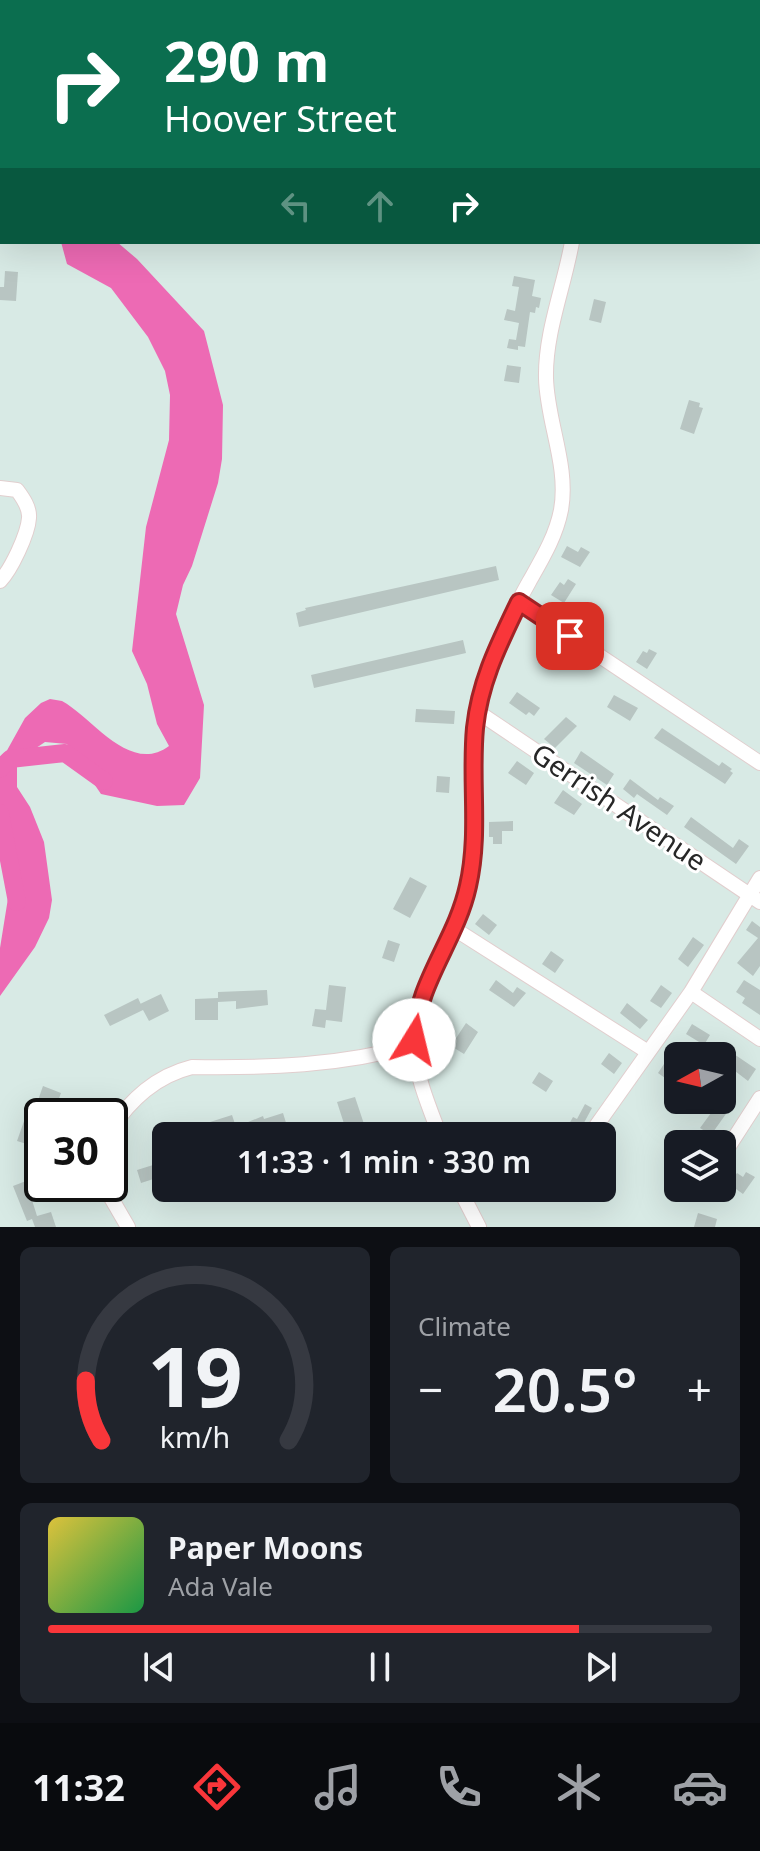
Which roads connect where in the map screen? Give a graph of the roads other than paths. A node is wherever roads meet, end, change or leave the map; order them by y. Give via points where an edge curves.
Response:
1 (572, 244) edge
2 (0, 488) edge
3 (0, 581) edge
4 (519, 602) junction
5 (478, 712) junction
6 (760, 763) edge
7 (760, 878) edge
8 (755, 899) edge
9 (453, 928) junction
10 (691, 992) junction
11 (760, 1039) edge
12 (414, 1045) junction
13 (648, 1052) junction
14 (760, 1098) edge
15 (128, 1108) edge
16 (435, 1122) edge
17 (598, 1122) edge
18 (736, 1135) edge
19 (113, 1202) edge
20 (466, 1202) edge
21 (128, 1227) edge
22 (479, 1227) edge

1 - 4 street via 546,369 562,504 551,540
2 - 3 street via 17,490 30,518 11,571
4 - 5 street via 494,651
4 - 6 street
5 - 8 street, Gerrish Avenue
5 - 9 street via 473,865
7 - 8 street
8 - 10 street
9 - 12 street via 418,1007
9 - 13 street
10 - 11 street
10 - 13 street
12 - 15 street via 323,1063 192,1067 166,1075
12 - 16 street
13 - 17 street
14 - 18 street
19 - 21 street
20 - 22 street

